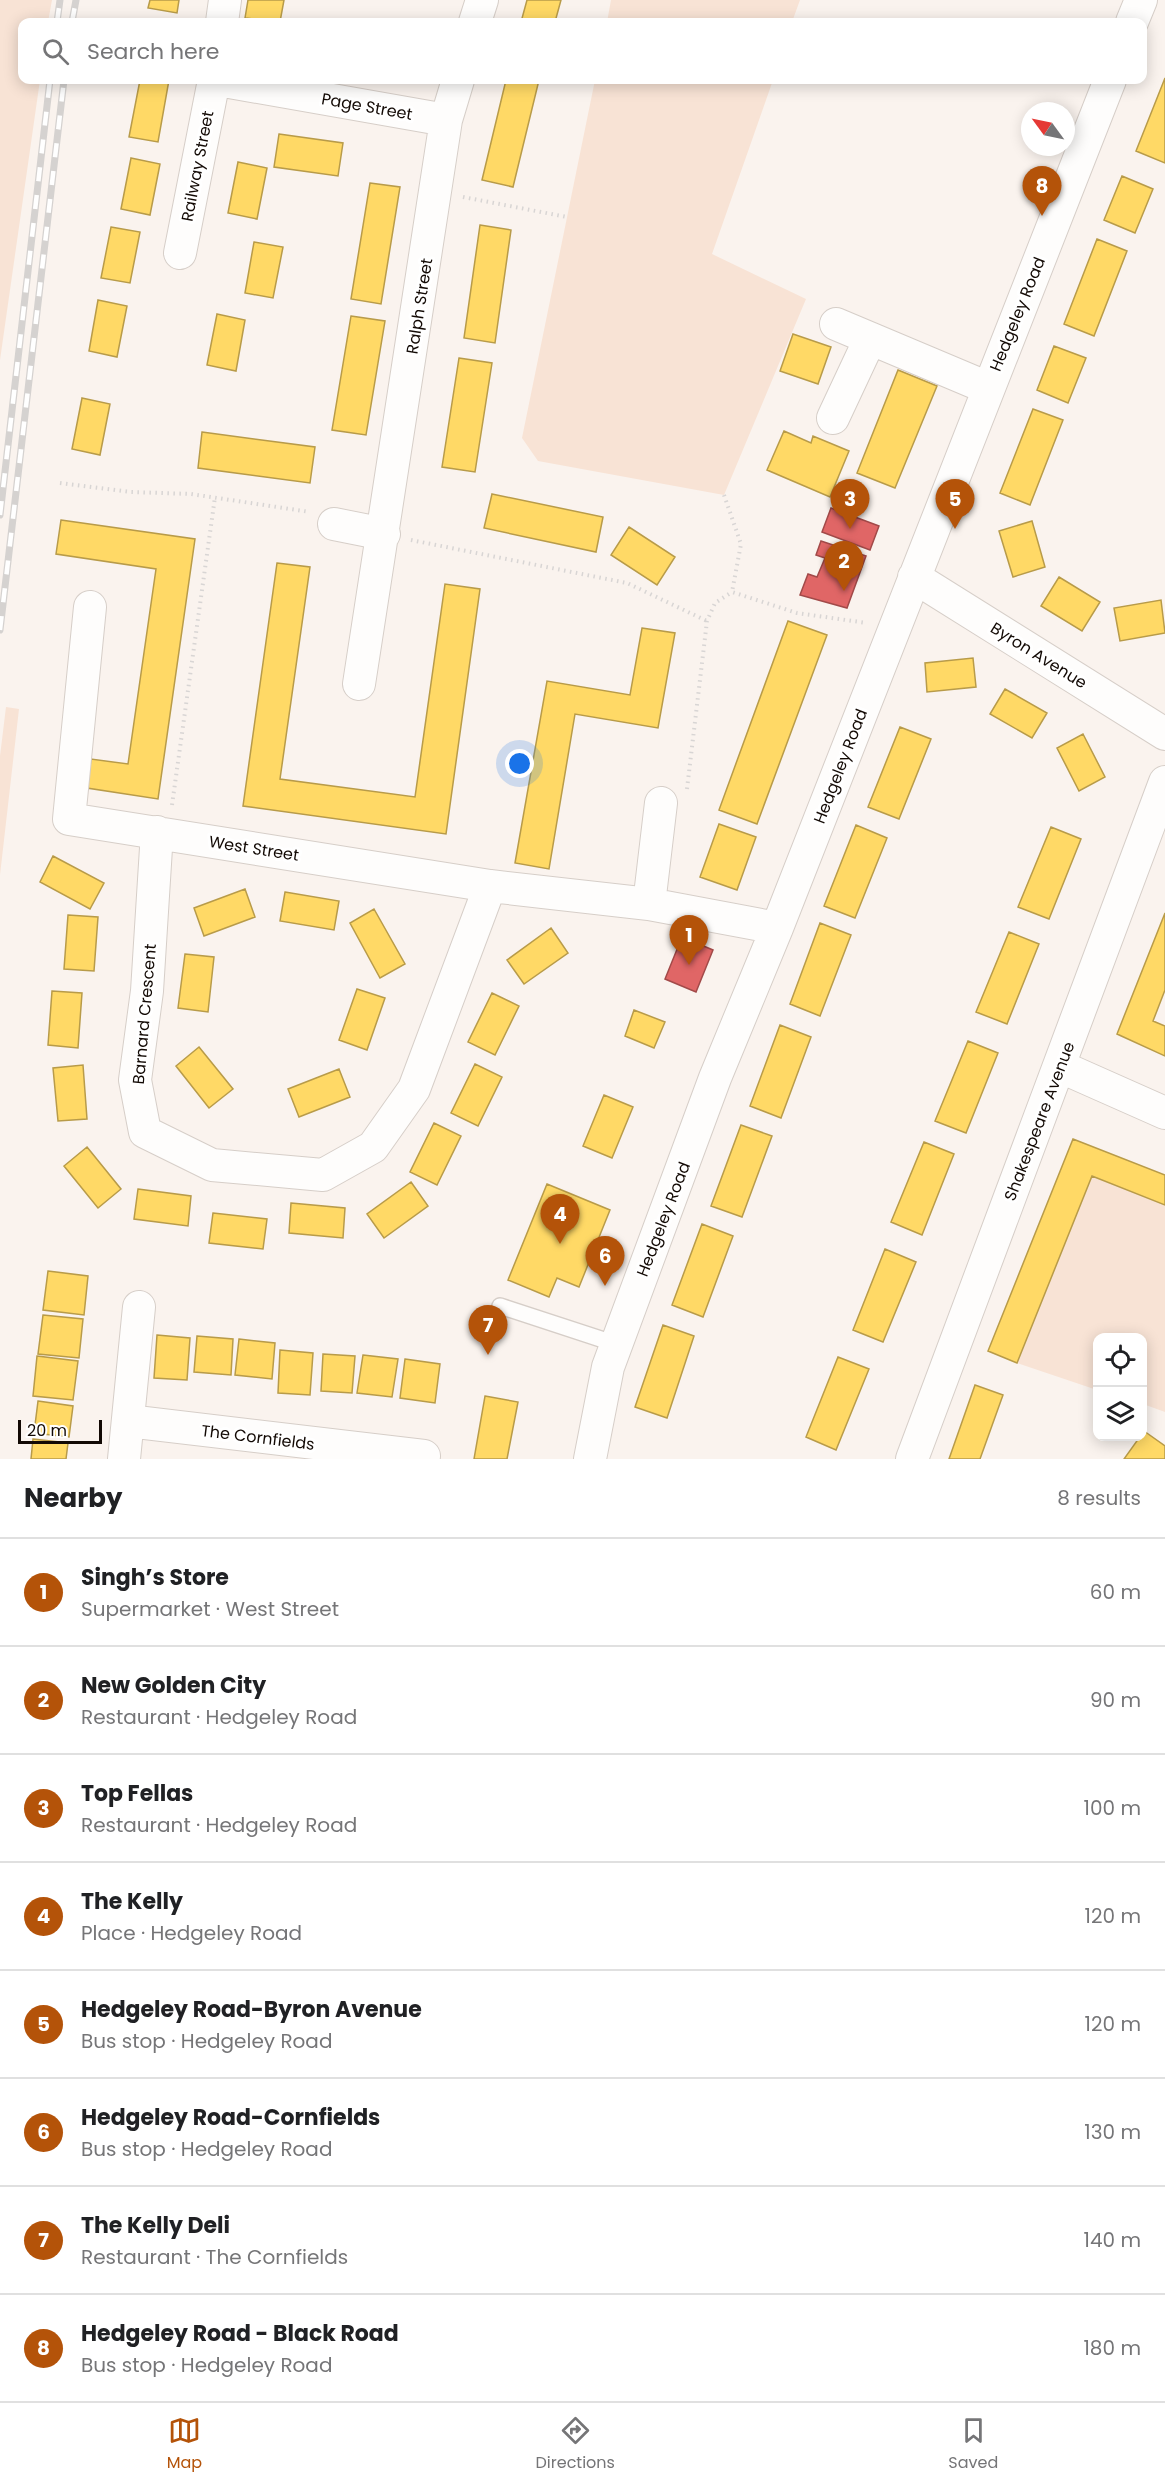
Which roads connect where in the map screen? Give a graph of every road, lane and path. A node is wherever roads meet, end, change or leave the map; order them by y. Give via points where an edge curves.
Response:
1 (225, 0) edge
2 (482, 0) edge
3 (1141, 0) edge
4 (223, 18) edge
5 (477, 18) edge
6 (1134, 18) edge
7 (215, 84) edge
8 (239, 84) edge
9 (457, 84) edge
10 (1107, 84) edge
11 (446, 120) junction
12 (436, 192) junction
13 (567, 217) dead end
14 (180, 253) dead end
15 (836, 324) dead end
16 (870, 339) junction
17 (988, 388) junction
18 (833, 418) dead end
19 (60, 483) dead end
20 (724, 495) dead end
21 (215, 497) junction
22 (334, 524) joint
23 (384, 534) junction
24 (914, 577) junction
25 (732, 592) junction
26 (90, 607) dead end
27 (707, 621) junction
28 (895, 627) junction
29 (359, 684) dead end
30 (1165, 734) edge
31 (1165, 782) edge
32 (661, 803) joint
33 (163, 833) junction
34 (490, 886) junction
35 (650, 904) junction
36 (777, 928) junction
37 (1059, 1066) junction
38 (1165, 1113) edge
39 (500, 1306) dead end
40 (139, 1307) dead end
41 (616, 1344) junction
42 (128, 1421) junction
43 (424, 1456) dead end
44 (124, 1459) edge
45 (590, 1459) edge
46 (912, 1459) edge

1 - 4 street
2 - 5 street
3 - 6 street
7 - 14 street, Railway Street
8 - 11 street, Page Street
9 - 11 street, Ralph Street
10 - 17 street, Hedgeley Road
11 - 12 street, Ralph Street
12 - 13 path
12 - 23 street, Ralph Street
15 - 16 street
16 - 17 street
16 - 18 street
17 - 24 street, Hedgeley Road
19 - 21 path
20 - 25 path via 741,544
21 - 22 path via 314,512
21 - 33 path
22 - 23 street
23 - 27 path via 627,583
23 - 29 street, Ralph Street
24 - 28 street, Hedgeley Road
24 - 30 street, Byron Avenue
25 - 27 path via 715,603
25 - 28 path via 797,613
26 - 33 street, West Street via 69,819
27 - 32 path via 685,804
28 - 36 street, Hedgeley Road
31 - 37 street, Shakespeare Avenue
32 - 35 street
33 - 34 street, West Street
33 - 34 street, Barnard Crescent via 135,1080 145,1132 212,1165 322,1174 372,1147 414,1089
34 - 35 street, West Street
35 - 36 street, West Street
36 - 41 street, Hedgeley Road
37 - 38 street
37 - 46 street, Shakespeare Avenue
39 - 41 lane
40 - 42 street
41 - 45 street, Hedgeley Road
42 - 43 street, The Cornfields
42 - 44 street

